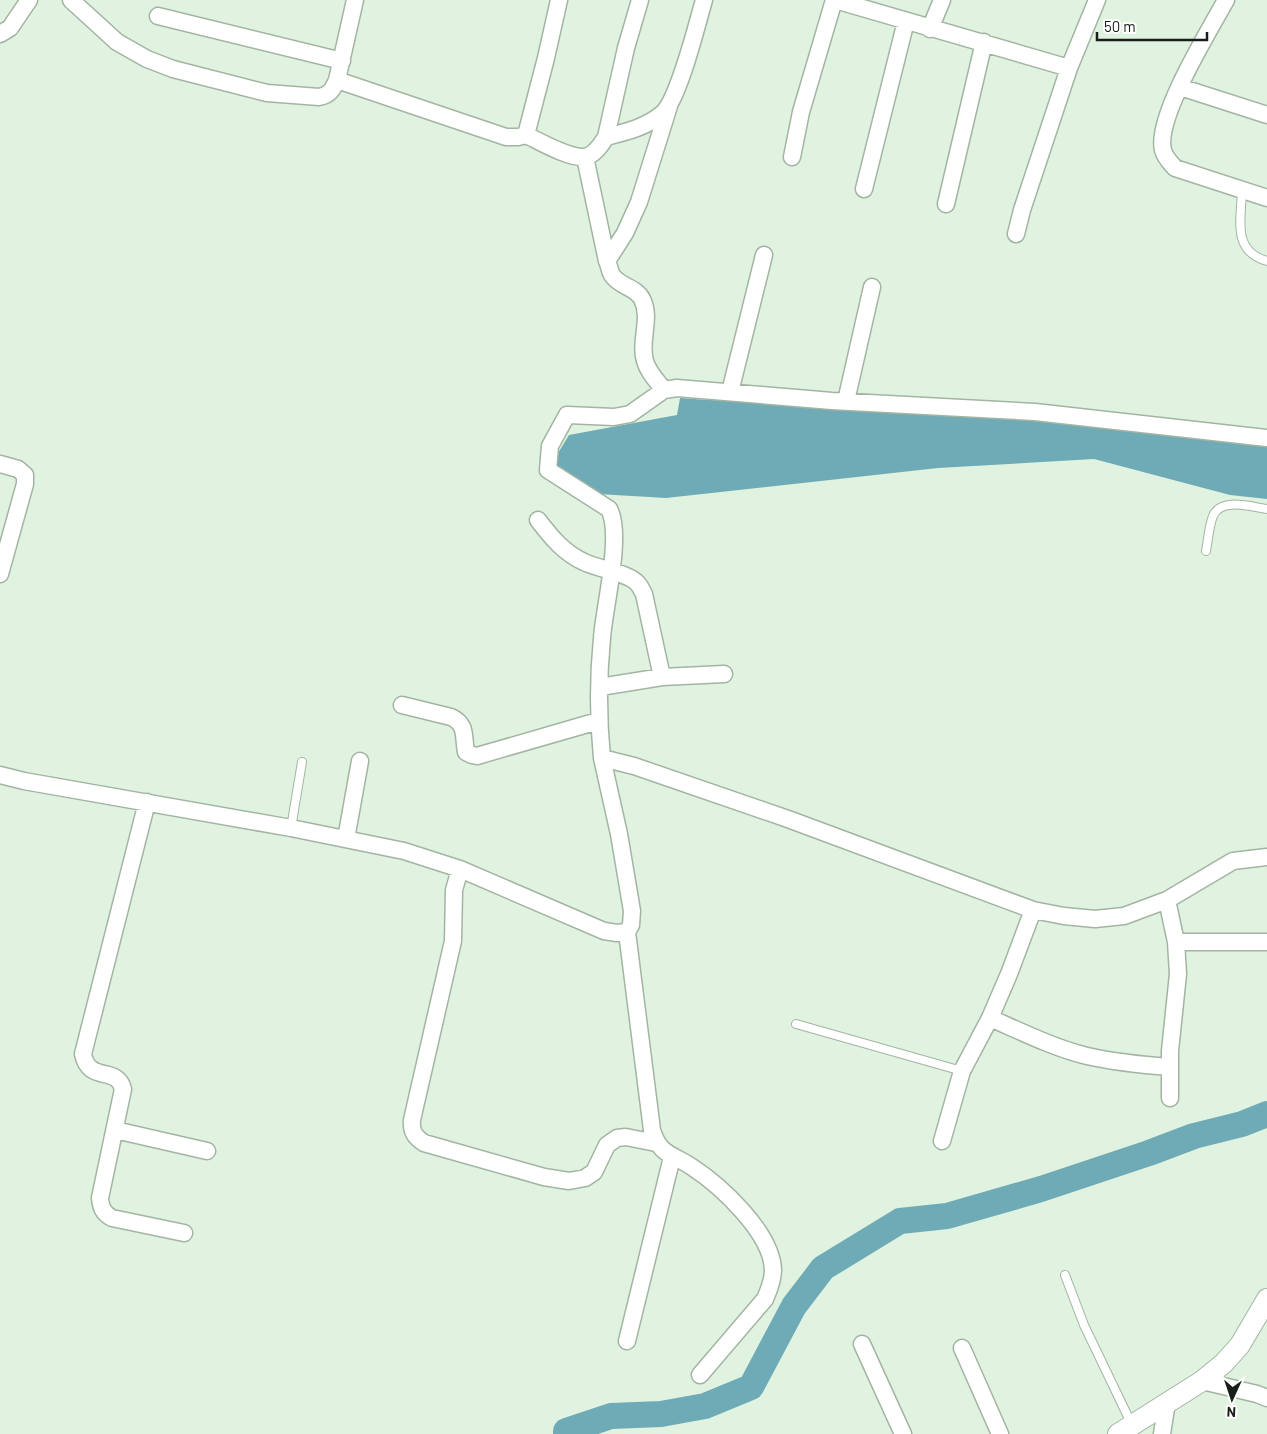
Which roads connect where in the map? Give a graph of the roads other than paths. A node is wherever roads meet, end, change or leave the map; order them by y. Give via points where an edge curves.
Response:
1 (29, 0) edge
2 (71, 0) edge
3 (355, 0) edge
4 (559, 0) edge
5 (640, 0) edge
6 (704, 0) edge
7 (835, 0) edge
8 (942, 0) edge
9 (1097, 0) edge
10 (1226, 0) edge
11 (857, 2) edge
12 (158, 16) dead end
13 (906, 21) junction
14 (930, 29) junction
15 (0, 34) edge
16 (984, 42) junction
17 (342, 61) junction
18 (1069, 68) junction
19 (337, 80) junction
20 (1180, 87) junction
21 (669, 106) junction
22 (1267, 115) edge
23 (526, 135) junction
24 (606, 137) junction
25 (792, 156) dead end
26 (586, 157) junction
27 (864, 189) dead end
28 (1242, 190) junction
29 (1267, 198) edge
30 (946, 204) dead end
31 (1016, 234) dead end
32 (764, 255) dead end
33 (607, 261) junction
34 (1267, 261) edge
35 (872, 288) dead end
36 (664, 390) junction
37 (730, 392) junction
38 (846, 401) junction
39 (1267, 438) edge
40 (0, 464) edge
41 (1267, 509) edge
42 (538, 520) dead end
43 (1206, 551) dead end
44 (611, 572) junction
45 (0, 574) edge
46 (724, 674) dead end
47 (662, 677) junction
48 (600, 687) junction
49 (402, 705) dead end
50 (598, 721) junction
51 (602, 758) junction
52 (360, 761) dead end
53 (302, 762) dead end
54 (0, 775) edge
55 (147, 802) junction
56 (291, 828) junction
57 (346, 839) junction
58 (1267, 857) edge
59 (460, 869) junction
60 (1167, 900) junction
61 (1033, 910) junction
62 (627, 932) junction
63 (1176, 942) junction
64 (1267, 942) edge
65 (990, 1018) junction
66 (796, 1024) dead end
67 (1170, 1067) junction
68 (962, 1071) junction
69 (1170, 1098) dead end
70 (115, 1130) junction
71 (942, 1141) dead end
72 (656, 1143) junction
73 (207, 1150) dead end
74 (672, 1157) junction
75 (184, 1233) dead end
76 (1065, 1275) dead end
77 (1267, 1299) edge
78 (1261, 1322) edge
79 (627, 1341) dead end
80 (862, 1344) dead end
81 (962, 1348) dead end
82 (700, 1375) dead end
83 (1202, 1381) junction
84 (1267, 1398) edge
85 (1167, 1402) junction
86 (1125, 1429) edge
87 (903, 1434) edge
88 (1000, 1434) edge
89 (1162, 1434) edge

1 - 15 street via 10,28
2 - 19 street via 117,42 173,69 267,93 304,97 326,96
3 - 17 street
4 - 23 street
5 - 24 street
6 - 21 street
7 - 11 street
7 - 25 street via 801,112
8 - 14 street
9 - 18 street
10 - 20 street
11 - 13 street
12 - 17 street
13 - 14 street
13 - 27 street
14 - 16 street
16 - 18 street
16 - 30 street
17 - 19 street
18 - 31 street
19 - 23 street via 506,137
20 - 22 street
20 - 28 street via 1164,123 1162,148 1166,158 1175,168
21 - 24 street via 651,122
21 - 33 street via 639,202
23 - 26 street via 571,155
24 - 26 street via 599,149
26 - 33 street
28 - 29 street
28 - 34 lane via 1242,242 1249,253
32 - 37 street
33 - 36 street via 612,276 636,291 642,299 646,311 645,361
35 - 38 street
36 - 37 street
36 - 44 street via 630,414 614,417 567,415 550,446 548,470 609,509 614,517
37 - 38 street
38 - 39 street via 1035,412
40 - 45 street via 18,469 24,475 25,484
41 - 43 lane via 1225,505 1216,510
42 - 44 street via 571,555
44 - 47 street via 638,583 644,594
44 - 48 street via 602,637
46 - 47 street
47 - 48 street
48 - 50 street
49 - 50 street via 458,720 463,727 466,752 477,756
50 - 51 street
51 - 61 street via 788,819
51 - 62 street via 632,911
52 - 57 street
53 - 56 lane
54 - 55 street
55 - 56 street
55 - 70 street via 83,1054 89,1069 122,1082
56 - 57 street
57 - 59 street via 404,851
58 - 60 street via 1233,862
59 - 62 street via 604,932
59 - 72 street via 454,890 453,940 412,1120 415,1137 424,1144 569,1181 585,1178 594,1172 607,1145 617,1138
60 - 61 street via 1124,916 1095,919
60 - 63 street
61 - 65 street
62 - 72 street
63 - 64 street
63 - 67 street via 1178,974
65 - 67 street via 1085,1055 1120,1063
65 - 68 street
66 - 68 lane
67 - 69 street
68 - 71 street
70 - 73 street
70 - 75 street via 100,1198 105,1214
72 - 74 street
74 - 79 street
74 - 82 street via 720,1188 751,1221 767,1248 773,1269 765,1299
76 - 86 lane
77 - 78 street
78 - 83 street via 1224,1363
80 - 87 street
81 - 88 street
83 - 84 street
83 - 85 street
85 - 86 street
85 - 89 street

